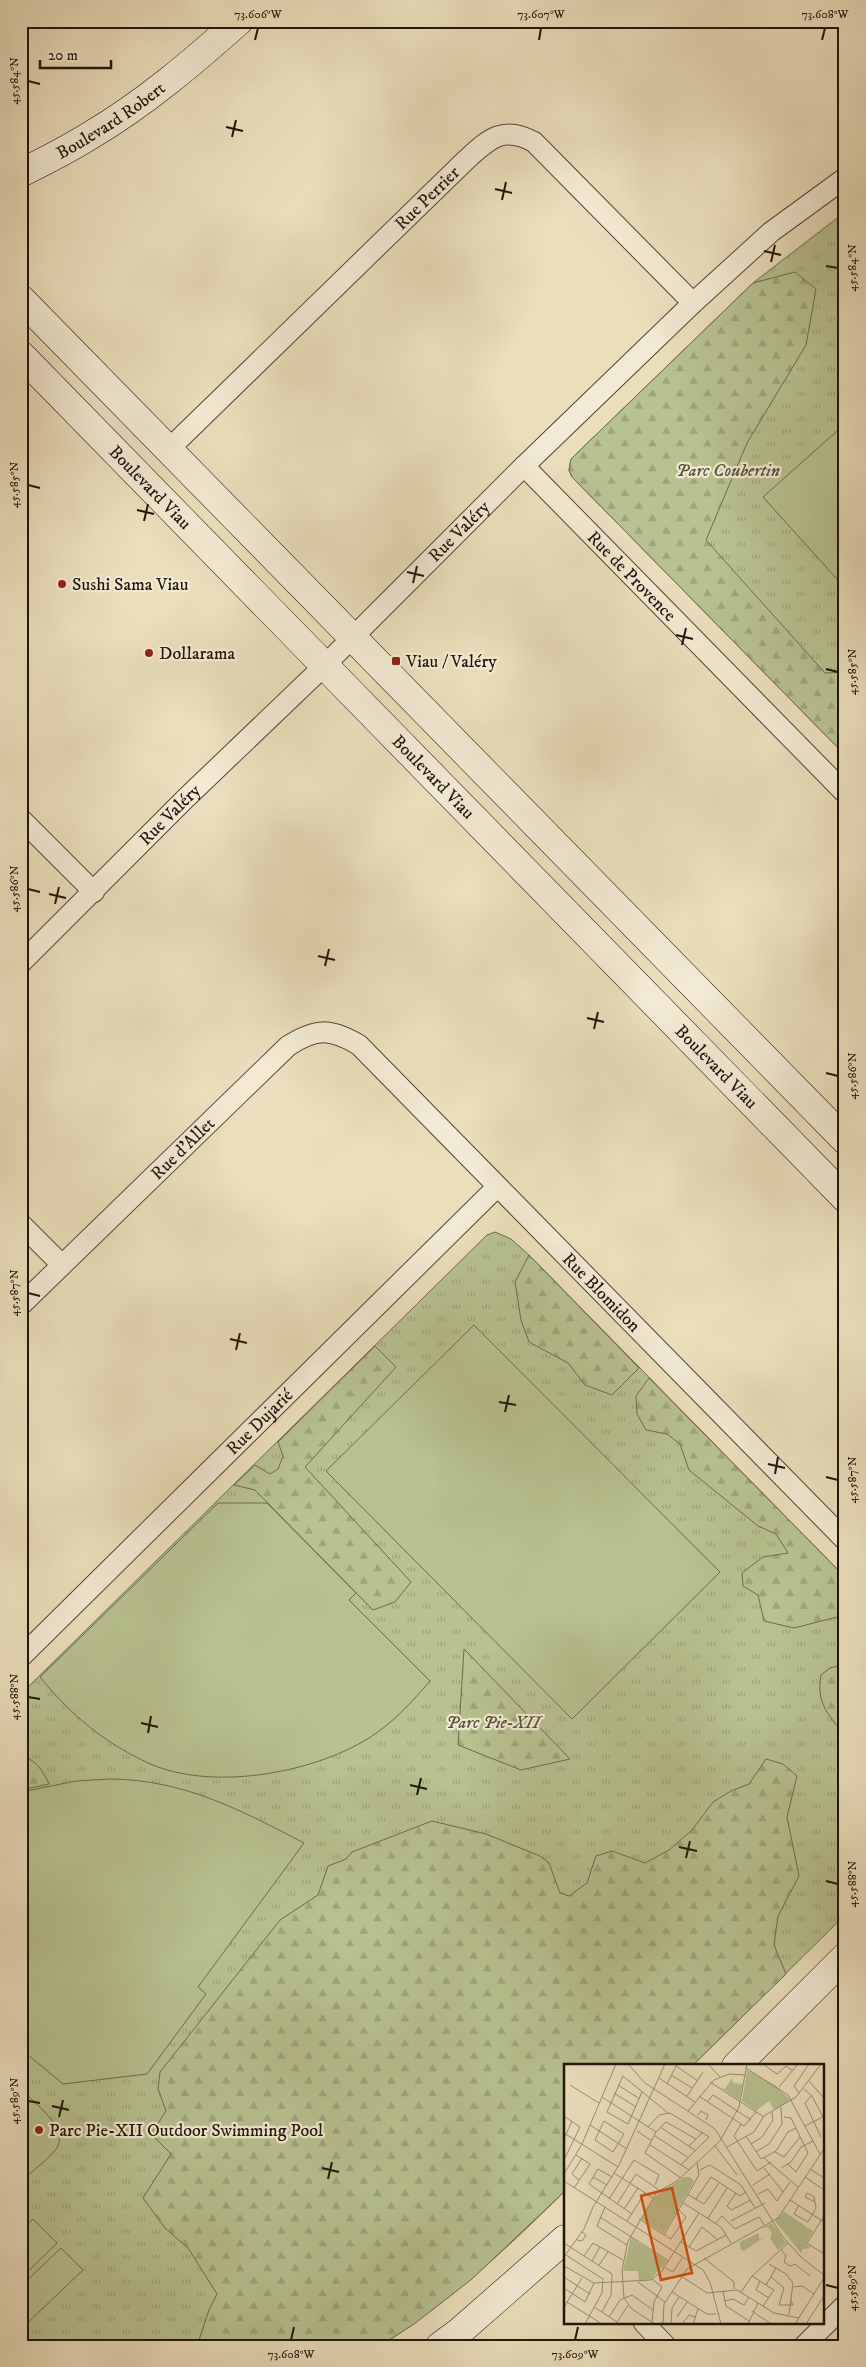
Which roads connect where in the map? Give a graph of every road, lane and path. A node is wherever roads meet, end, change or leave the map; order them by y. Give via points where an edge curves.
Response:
1 (239, 21) edge
2 (21, 173) edge
3 (845, 178) edge
4 (21, 299) edge
5 (693, 302) junction
6 (21, 355) edge
7 (169, 449) junction
8 (524, 466) junction
9 (351, 637) junction
10 (324, 666) junction
11 (845, 793) edge
12 (21, 819) edge
13 (94, 892) junction
14 (21, 963) edge
15 (359, 1045) joint
16 (845, 1140) edge
17 (497, 1187) junction
18 (845, 1198) edge
19 (21, 1224) edge
20 (62, 1265) junction
21 (21, 1305) edge
22 (845, 1540) edge
23 (21, 1657) edge
24 (845, 1957) edge
25 (738, 2064) edge
26 (564, 2240) edge
27 (845, 2305) edge
28 (645, 2324) edge
29 (440, 2346) edge
30 (666, 2346) edge
31 (804, 2346) edge

1 - 2 main road, Boulevard Robert via 132,108
3 - 5 street, Rue Valéry via 771,232
4 - 7 main road
5 - 7 street, Rue Perrier via 534,142 509,133 496,136 466,160
5 - 8 street, Rue Valéry
6 - 10 main road, Boulevard Viau
7 - 9 main road
8 - 9 street, Rue Valéry
8 - 11 street, Rue de Provence
9 - 10 street, Rue Valéry
9 - 16 main road
10 - 13 street, Rue Valéry via 186,798
10 - 18 main road, Boulevard Viau
12 - 13 street
13 - 14 street, Rue Valéry
15 - 17 street, Rue Blomidon
15 - 20 street, Rue d'Allet via 323,1031 304,1036 288,1046
17 - 22 street, Rue Blomidon
17 - 23 street, Rue Dujarié
19 - 20 street
20 - 21 street, Rue d'Allet
24 - 25 main road
26 - 29 main road
27 - 31 street
28 - 30 street

